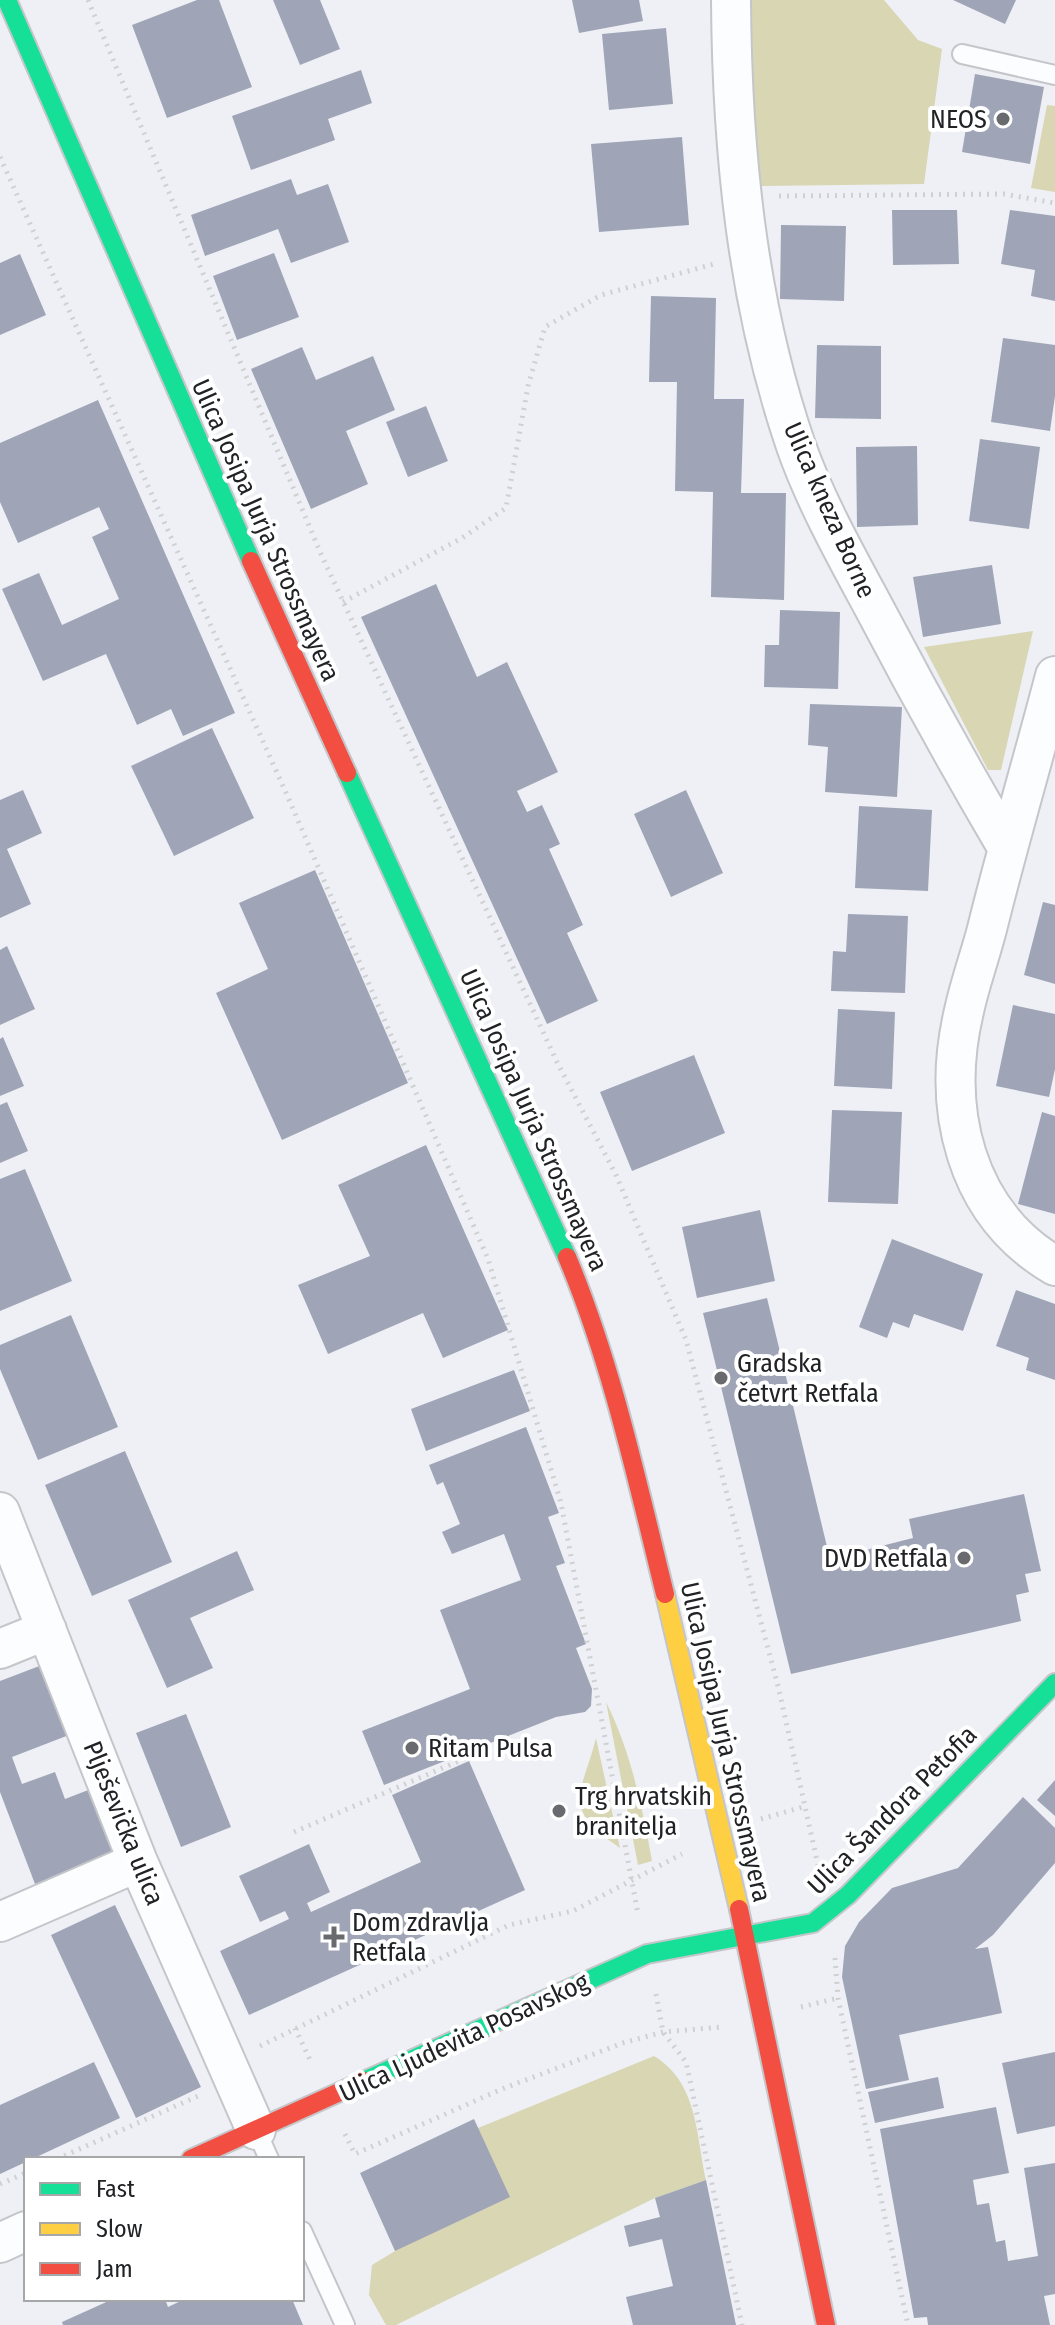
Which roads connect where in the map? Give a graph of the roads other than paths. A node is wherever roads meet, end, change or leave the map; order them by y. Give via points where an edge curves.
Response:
1 (7, 0) edge
2 (731, 0) edge
3 (962, 54) dead end
4 (1055, 75) edge
5 (1055, 676) edge
6 (1007, 847) junction
7 (1055, 1266) edge
8 (0, 1512) edge
9 (47, 1630) junction
10 (0, 1649) edge
11 (1055, 1683) edge
12 (138, 1862) junction
13 (0, 1922) edge
14 (745, 1936) junction
15 (262, 2145) edge
16 (201, 2157) edge
17 (24, 2232) edge
18 (304, 2235) edge
19 (0, 2243) edge
20 (345, 2325) edge
21 (826, 2325) edge

1 - 14 main road, Ulica Josipa Jurja Strossmayera via 282,630 580,1287 635,1472
2 - 6 street, Ulica kneza Borne via 732,88 750,255 762,329 797,448 940,734
3 - 4 lane
5 - 6 street
6 - 7 street via 963,1012 954,1075 957,1126 970,1172 998,1217 1032,1252
8 - 9 street, Plješevička ulica
9 - 10 street
9 - 12 street, Plješevička ulica
11 - 14 main road, Ulica Šandora Petofia via 828,1913 813,1923
12 - 13 street
12 - 15 street, Plješevička ulica
14 - 15 main road, Ulica Ljudevita Posavskog via 647,1954 328,2099
14 - 21 main road, Ulica Josipa Jurja Strossmayera
15 - 16 main road, Ulica Ljudevita Posavskog
17 - 19 street
18 - 20 lane

